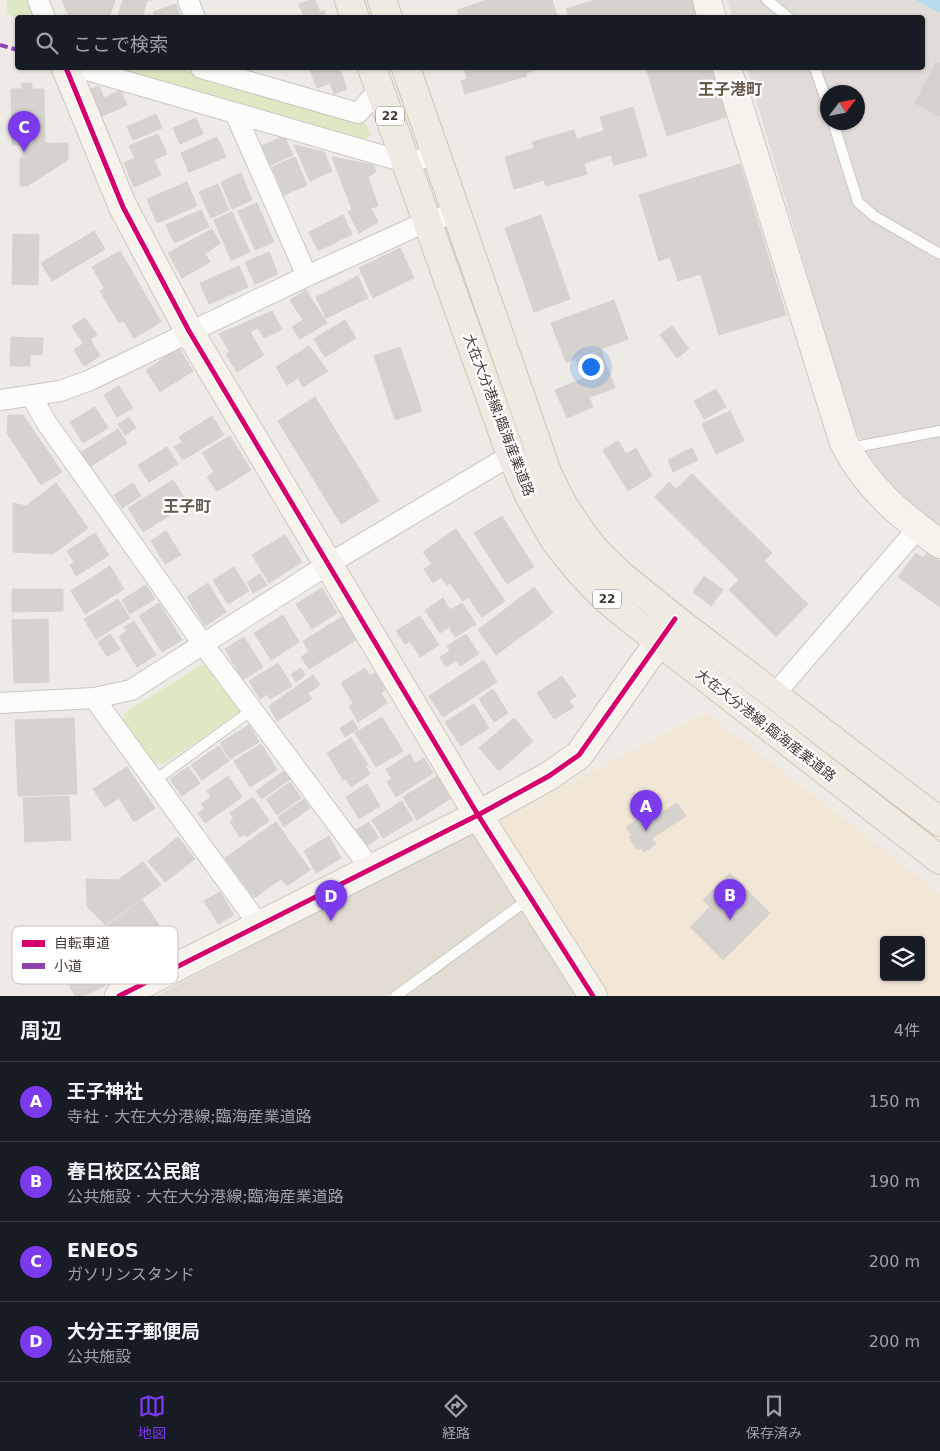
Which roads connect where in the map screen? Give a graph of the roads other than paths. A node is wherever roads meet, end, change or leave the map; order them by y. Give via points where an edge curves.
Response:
1 (38, 0) edge
2 (188, 0) edge
3 (349, 0) edge
4 (382, 0) edge
5 (707, 0) edge
6 (767, 0) edge
7 (45, 15) edge
8 (194, 15) edge
9 (354, 15) edge
10 (387, 15) edge
11 (711, 15) edge
12 (785, 15) edge
13 (67, 70) edge
14 (87, 70) edge
15 (213, 70) edge
16 (407, 70) edge
17 (728, 70) edge
18 (816, 70) edge
19 (376, 78) edge
20 (821, 85) edge
21 (235, 113) junction
22 (836, 130) edge
23 (437, 154) junction
24 (408, 164) junction
25 (457, 213) junction
26 (428, 221) junction
27 (940, 254) edge
28 (307, 276) junction
29 (189, 331) junction
30 (32, 397) junction
31 (0, 400) edge
32 (940, 431) edge
33 (846, 448) junction
34 (511, 455) junction
35 (918, 528) junction
36 (940, 544) edge
37 (327, 566) junction
38 (675, 619) junction
39 (659, 642) junction
40 (204, 644) junction
41 (774, 695) junction
42 (94, 698) junction
43 (0, 703) edge
44 (252, 710) junction
45 (154, 781) junction
46 (478, 815) junction
47 (940, 822) edge
48 (940, 860) edge
49 (371, 869) junction
50 (531, 897) junction
51 (259, 925) junction
52 (178, 966) edge
53 (143, 984) edge
54 (119, 996) edge
55 (396, 996) edge
56 (592, 996) edge

1 - 7 street
2 - 8 street
3 - 9 main road
4 - 10 main road
5 - 11 street
6 - 12 lane
13 - 29 street via 123,207
14 - 21 street
15 - 19 street via 358,113
16 - 23 main road, 大在大分港線;臨海産業道路 / 22
17 - 33 street via 833,415
18 - 20 lane
19 - 24 main road, 大在大分港線;臨海産業道路 / 22
21 - 24 street
21 - 28 street
22 - 27 lane via 858,202 874,216
23 - 24 street
23 - 25 main road, 大在大分港線;臨海産業道路 / 22
24 - 26 main road, 大在大分港線;臨海産業道路 / 22
25 - 26 street
25 - 38 main road, 大在大分港線;臨海産業道路 / 22 via 548,475 563,505 598,552
26 - 28 street
26 - 34 main road, 大在大分港線;臨海産業道路 / 22
28 - 29 street
29 - 30 street via 88,381
29 - 37 street
30 - 31 street
30 - 40 street via 42,416
32 - 33 lane
33 - 35 street via 871,486
34 - 37 street
34 - 39 main road, 大在大分港線;臨海産業道路 / 22 via 542,521 560,547 605,598
35 - 36 street
35 - 41 street
37 - 40 street
37 - 46 street
38 - 39 street
38 - 41 main road, 大在大分港線;臨海産業道路 / 22
39 - 46 street via 579,755 549,776
39 - 48 main road, 大在大分港線;臨海産業道路 / 22
40 - 42 street via 131,690
40 - 44 street
41 - 47 main road, 大在大分港線;臨海産業道路 / 22
42 - 43 street
42 - 45 street
44 - 45 lane
44 - 49 street
45 - 51 street
46 - 49 street
46 - 50 street
49 - 51 street
50 - 55 lane
50 - 56 street
51 - 52 street
53 - 54 street

